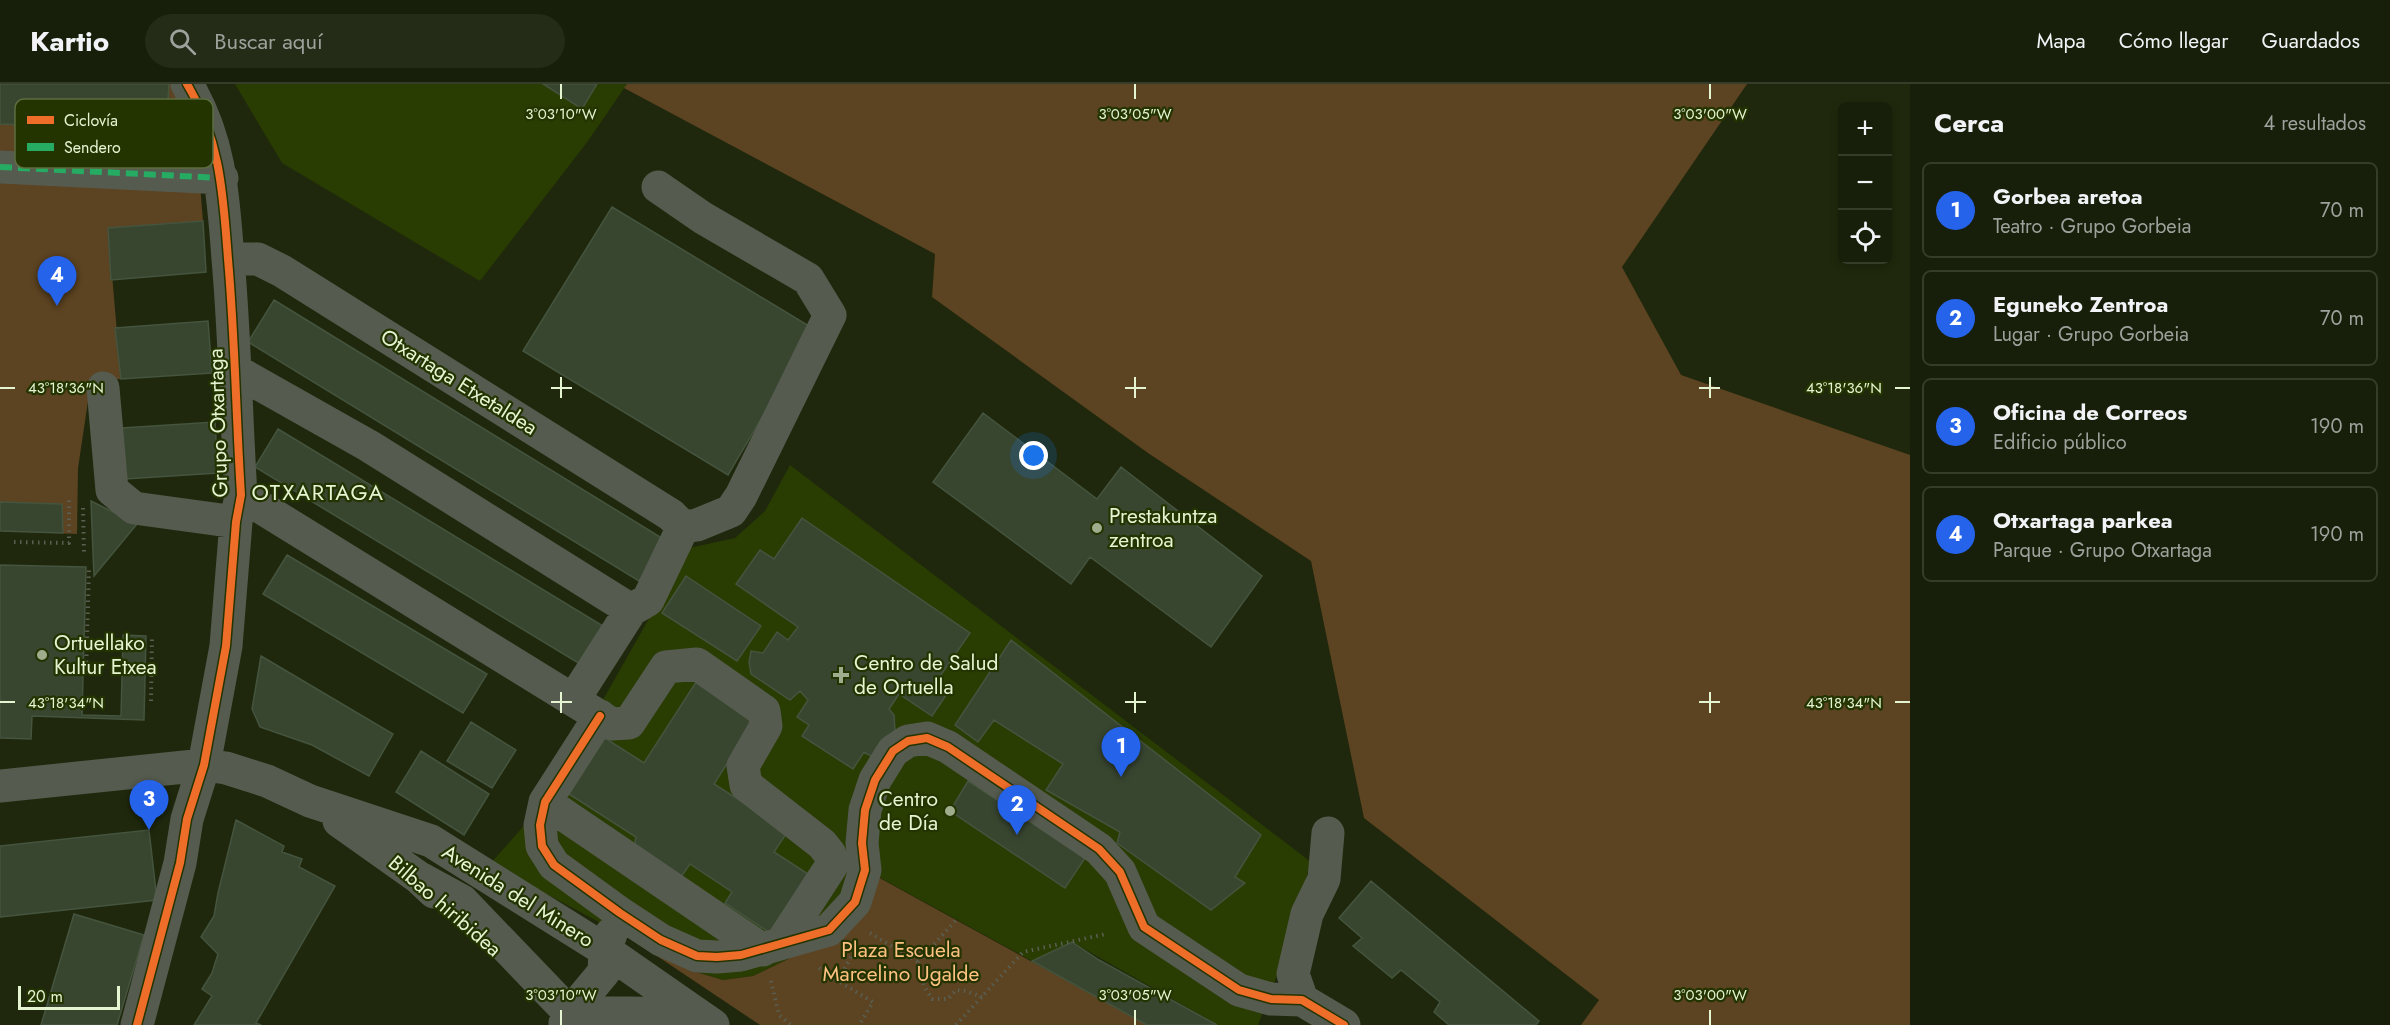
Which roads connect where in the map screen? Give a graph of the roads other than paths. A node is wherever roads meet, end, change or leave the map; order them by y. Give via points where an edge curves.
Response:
1 (187, 84) edge
2 (195, 99) edge
3 (213, 144) edge
4 (0, 166) edge
5 (15, 167) edge
6 (37, 168) edge
7 (222, 178) junction
8 (658, 187) dead end
9 (228, 258) junction
10 (236, 372) junction
11 (103, 388) dead end
12 (238, 508) junction
13 (683, 527) junction
14 (631, 610) junction
15 (587, 708) junction
16 (204, 765) junction
17 (0, 786) edge
18 (310, 801) junction
19 (545, 802) junction
20 (1328, 833) dead end
21 (620, 913) junction
22 (773, 946) junction
23 (605, 950) junction
24 (1302, 1000) junction
25 (643, 1019) edge
26 (569, 1020) edge
27 (712, 1024) edge
28 (137, 1025) edge
29 (1344, 1025) edge

1 - 2 street, Grupo Otxartaga
3 - 7 street, Grupo Otxartaga
4 - 5 street
6 - 7 street
7 - 9 street, Grupo Otxartaga
8 - 13 street via 702,218 807,279 830,315 731,511
9 - 10 street, Grupo Otxartaga
9 - 13 street, Otxartaga Etxetaldea via 258,259 282,271 671,515
10 - 12 street, Grupo Otxartaga
10 - 14 street via 369,446
11 - 12 street, Grupo Otxartaga via 112,490 134,508
12 - 15 street
12 - 16 street, Grupo Otxartaga via 226,646
13 - 14 street via 648,600
14 - 15 street
15 - 19 street
15 - 22 street via 612,724 628,723 666,667 697,664 764,711 766,726 743,766 746,785 822,844 832,865
16 - 17 street
16 - 18 street via 267,781
16 - 28 street, Grupo Otxartaga
18 - 23 street, Avenida del Minero via 431,841
18 - 26 street, Bilbao hiribidea via 418,877 462,901 561,1004
19 - 21 street via 540,825 542,846 554,865
19 - 22 street
20 - 24 street via 1324,879 1306,914 1293,974
21 - 22 street via 661,940 697,956 741,955
21 - 23 street
22 - 24 street via 829,930 855,902 865,870 865,810 875,780 893,751 908,741 927,738 948,747 1099,849 1120,872 1144,927 1239,990 1271,999
23 - 26 street via 604,972
23 - 27 street, Avenida del Minero
24 - 29 street
25 - 26 street via 585,1014
25 - 27 street

